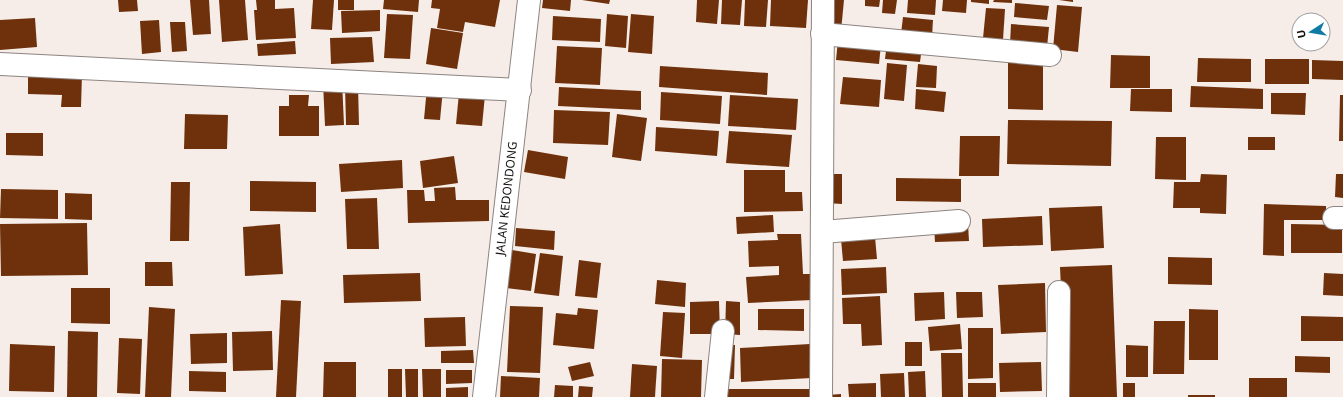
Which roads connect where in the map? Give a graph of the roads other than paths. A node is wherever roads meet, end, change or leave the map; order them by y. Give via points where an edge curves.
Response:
1 (529, 0) edge
2 (823, 0) edge
3 (822, 34) junction
4 (1050, 55) dead end
5 (0, 64) edge
6 (520, 90) junction
7 (960, 221) dead end
8 (822, 232) junction
9 (1059, 292) dead end
10 (723, 331) dead end
11 (484, 397) edge
12 (716, 397) edge
13 (821, 397) edge
14 (1058, 397) edge

1 - 6 street, JALAN KEDONDONG
2 - 3 street
3 - 4 street
3 - 8 street
5 - 6 street
6 - 11 street, JALAN KEDONDONG
7 - 8 street
8 - 13 street
9 - 14 street
10 - 12 street

